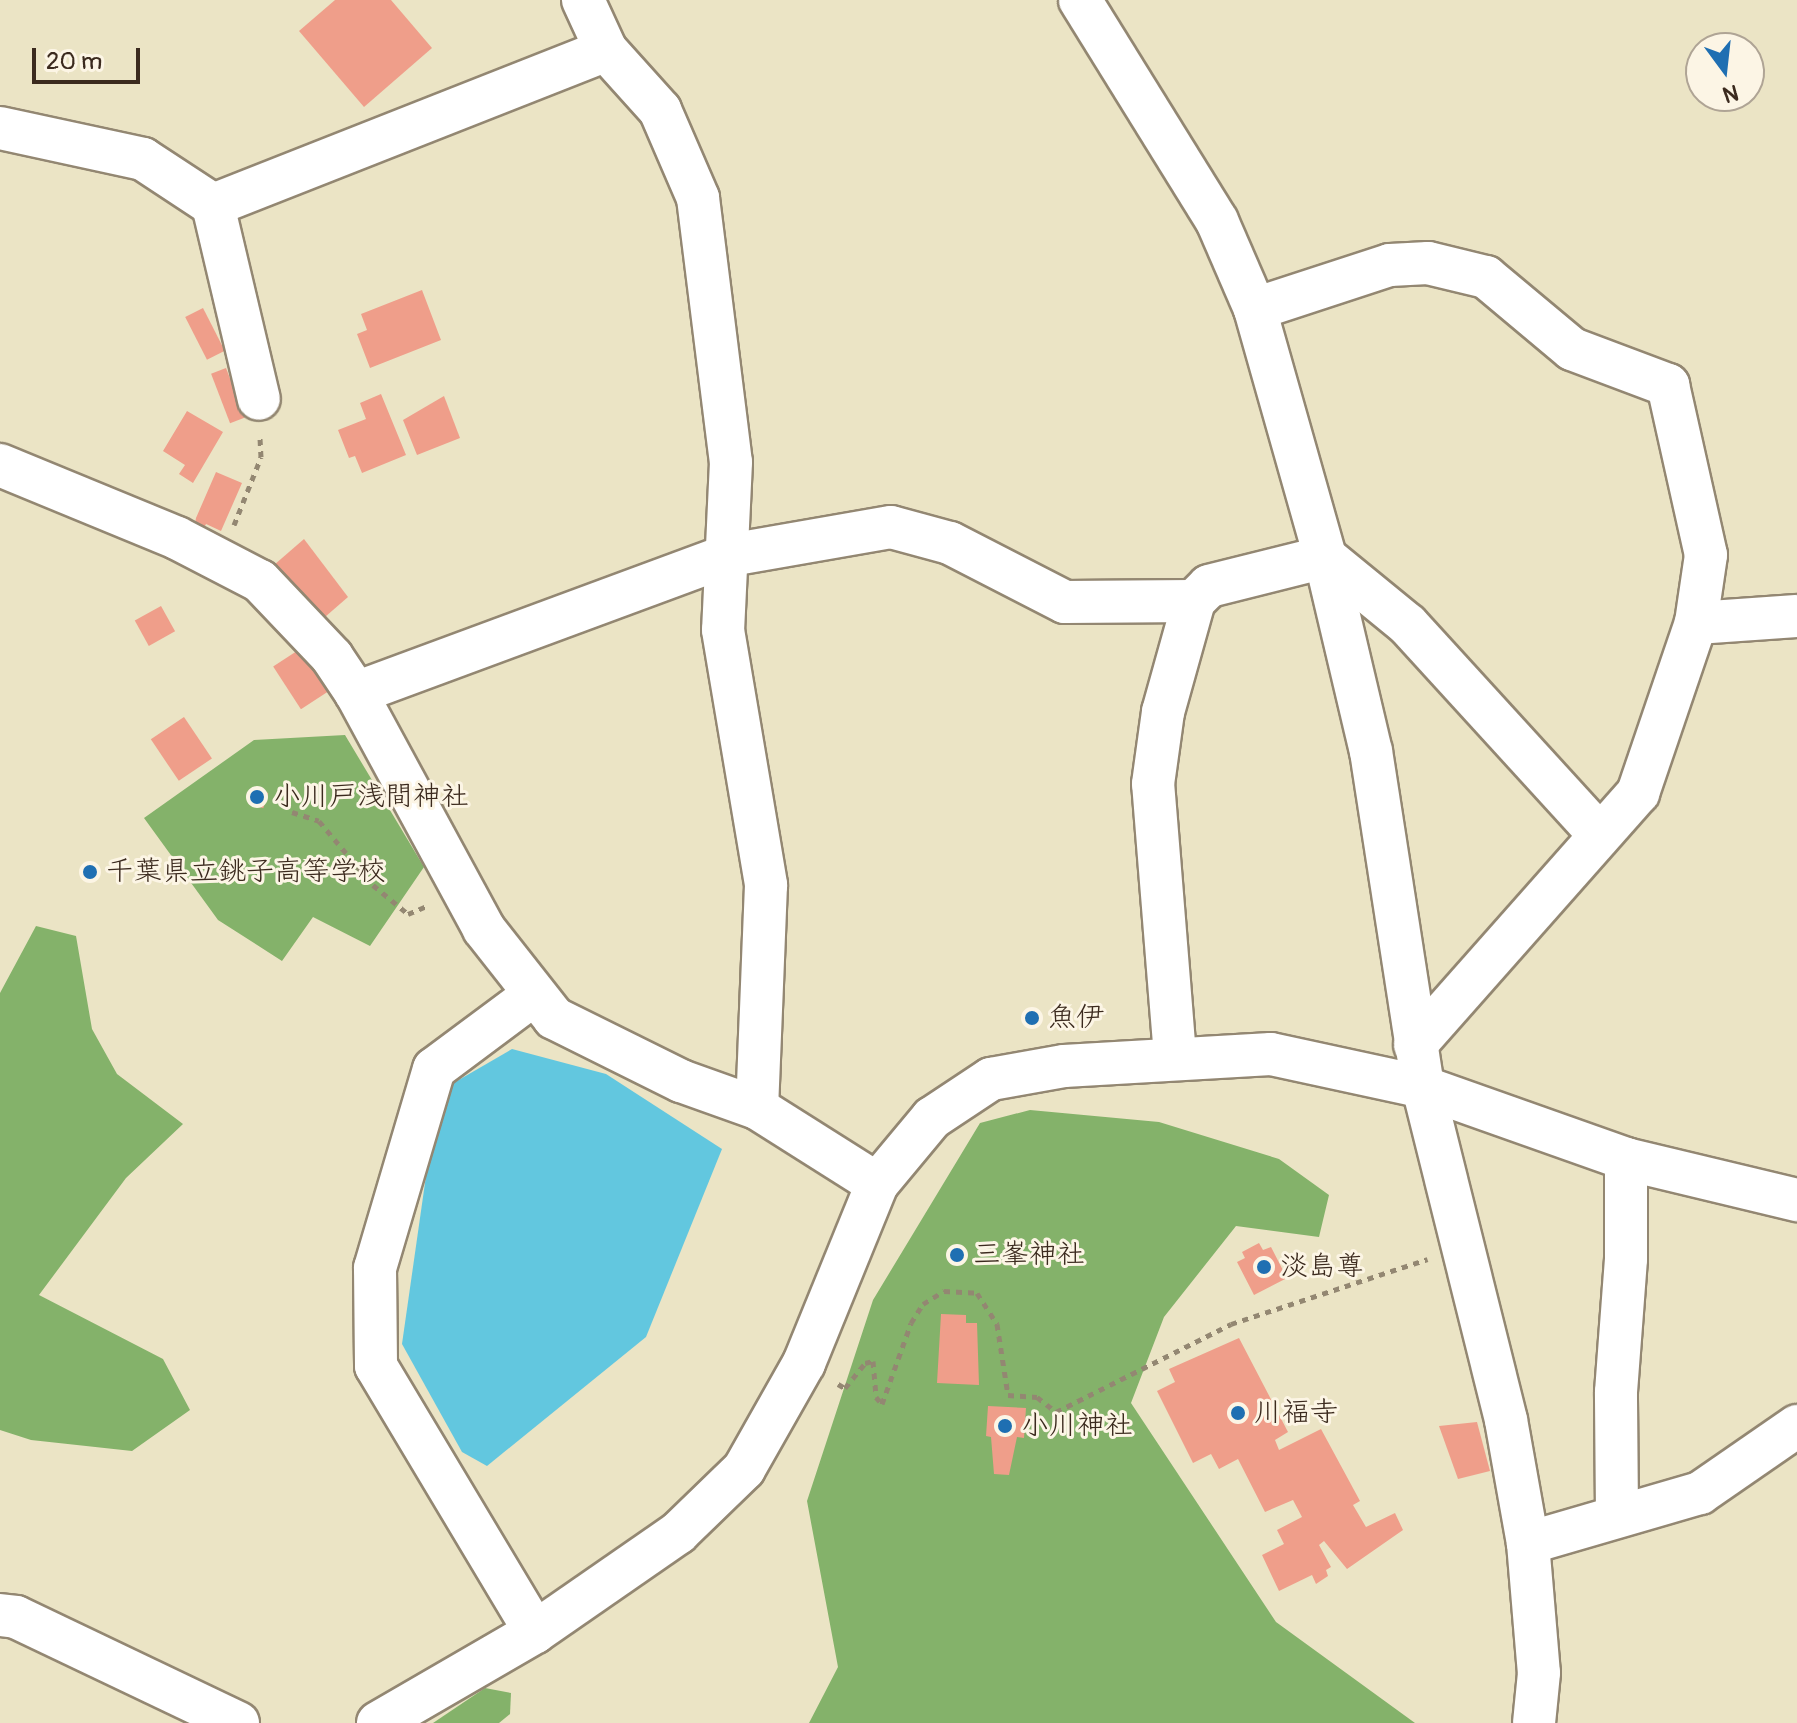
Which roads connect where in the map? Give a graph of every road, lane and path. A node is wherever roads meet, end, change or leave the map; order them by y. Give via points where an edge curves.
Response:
1 (583, 0) edge
2 (1101, 7) edge
3 (606, 50) junction
4 (0, 128) edge
5 (213, 205) junction
6 (1255, 309) junction
7 (259, 399) joint
8 (0, 465) edge
9 (730, 555) junction
10 (1325, 557) junction
11 (220, 559) junction
12 (1194, 601) junction
13 (1797, 616) edge
14 (1696, 623) junction
15 (356, 693) junction
16 (292, 812) dead end
17 (1599, 834) junction
18 (408, 914) dead end
19 (532, 996) junction
20 (1415, 1045) junction
21 (1175, 1056) junction
22 (1423, 1087) junction
23 (757, 1108) junction
24 (1626, 1159) junction
25 (877, 1184) junction
26 (1797, 1200) edge
27 (1463, 1247) junction
28 (804, 1363) junction
29 (1797, 1426) edge
30 (1617, 1514) junction
31 (1528, 1543) junction
32 (0, 1615) edge
33 (535, 1632) junction
34 (238, 1723) edge
35 (378, 1723) edge
36 (1534, 1723) edge

1 - 3 street
2 - 6 street via 1217,221
3 - 5 street
3 - 9 street via 660,110 698,198 731,462
4 - 5 street via 143,159
5 - 7 street
6 - 10 street
6 - 14 street via 1390,265 1428,263 1486,277 1572,349 1668,385 1706,555
7 - 11 path via 261,457
8 - 11 street
9 - 12 street via 891,527 950,543 1065,602
9 - 15 street
9 - 23 street via 723,630 766,885
10 - 12 street via 1209,586
10 - 17 street via 1408,625
10 - 20 street via 1371,751
11 - 15 street via 260,581 332,657
12 - 21 street via 1163,712 1153,784
13 - 14 street
14 - 17 street via 1638,793
15 - 19 street via 484,929
16 - 18 path via 319,821 373,885
17 - 20 street
19 - 23 street via 554,1018 596,1039 681,1081
19 - 33 street via 434,1069 375,1282 376,1366
20 - 22 street
21 - 22 street via 1271,1054
21 - 25 street via 991,1079 932,1118
22 - 24 street
22 - 27 street
23 - 25 street
24 - 26 street
24 - 30 street
25 - 28 street
27 - 28 path via 1231,1324 1056,1412 1037,1397 1008,1395 997,1324 977,1293 944,1291 923,1304 882,1404 876,1397 873,1361 865,1363 845,1388
27 - 31 street via 1506,1420
28 - 33 street via 744,1469 678,1533
29 - 30 street via 1700,1493
30 - 31 street
31 - 36 street via 1539,1673
32 - 34 street via 16,1617
33 - 35 street

